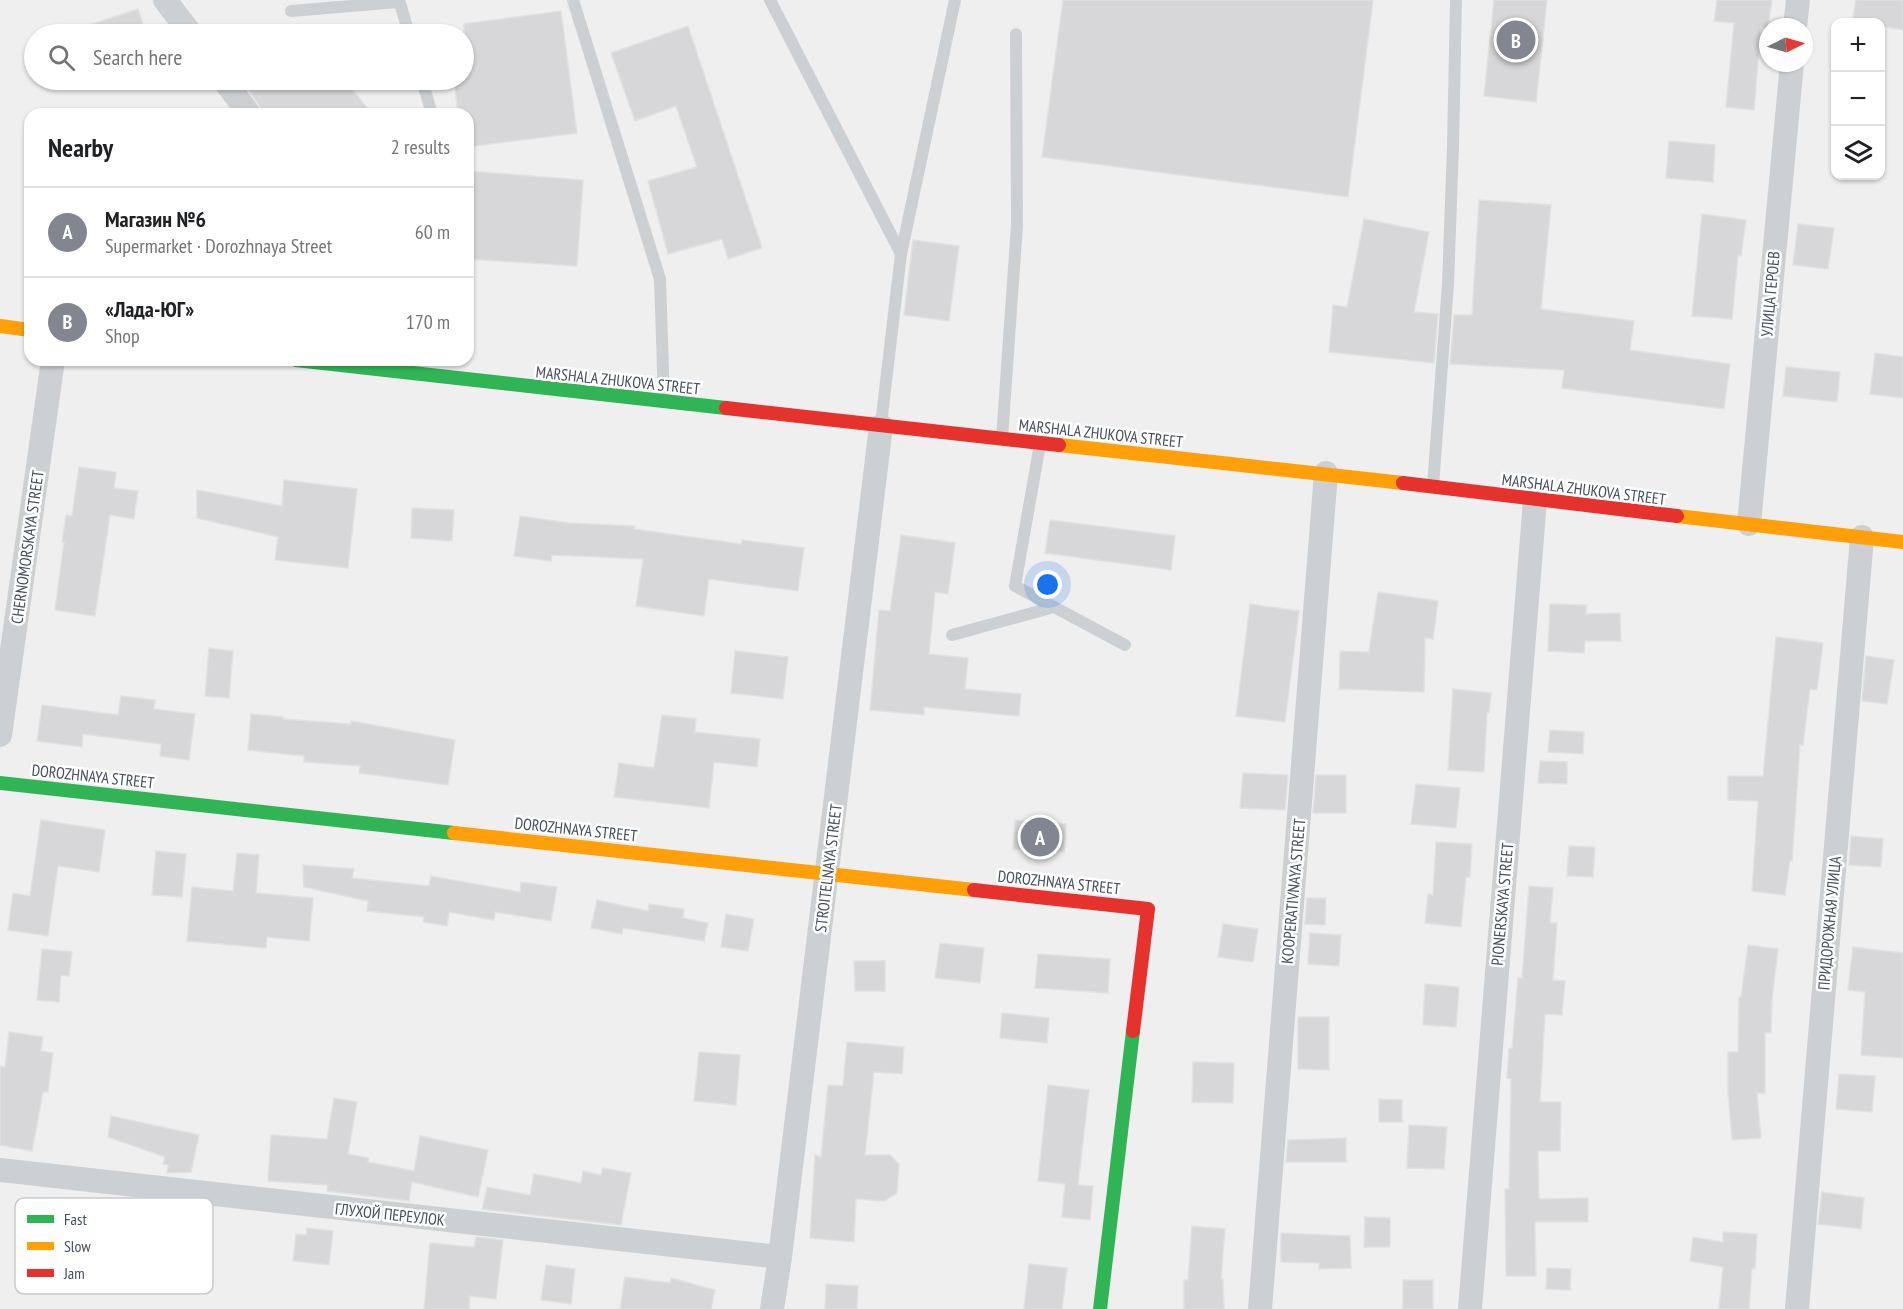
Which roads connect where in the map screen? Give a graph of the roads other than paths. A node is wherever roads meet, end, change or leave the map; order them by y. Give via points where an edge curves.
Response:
1 (165, 0) edge
2 (573, 0) edge
3 (770, 0) edge
4 (955, 0) edge
5 (1456, 0) edge
6 (1798, 0) edge
7 (399, 1) edge
8 (291, 11) dead end
9 (1796, 18) edge
10 (183, 24) edge
11 (406, 24) edge
12 (1016, 34) dead end
13 (1791, 72) edge
14 (231, 90) edge
15 (425, 90) edge
16 (245, 108) edge
17 (430, 108) edge
18 (901, 254) junction
19 (0, 326) edge
20 (24, 329) edge
21 (52, 366) edge
22 (387, 366) edge
23 (664, 402) junction
24 (881, 426) junction
25 (1002, 439) junction
26 (1040, 443) junction
27 (1326, 473) junction
28 (1433, 487) junction
29 (1535, 500) junction
30 (1749, 524) junction
31 (1862, 537) junction
32 (1903, 542) edge
33 (1054, 607) junction
34 (952, 635) dead end
35 (1125, 645) dead end
36 (0, 735) edge
37 (0, 783) edge
38 (827, 873) junction
39 (0, 1170) edge
40 (780, 1257) junction
41 (772, 1309) edge
42 (1100, 1309) edge
43 (1260, 1309) edge
44 (1470, 1309) edge
45 (1797, 1309) edge

1 - 10 street
2 - 23 lane via 660,279
3 - 18 lane
4 - 18 lane
5 - 28 lane via 1448,284
6 - 9 street
7 - 8 lane
7 - 11 lane
12 - 25 lane via 1017,225
13 - 30 street, УЛИЦА ГЕРОЕВ
14 - 16 street
15 - 17 lane
18 - 24 lane
19 - 20 main road
21 - 36 street, CHERNOMORSKAYA STREET
22 - 23 main road, MARSHALA ZHUKOVA STREET
23 - 24 main road, MARSHALA ZHUKOVA STREET
24 - 25 main road, MARSHALA ZHUKOVA STREET
24 - 38 street, STROITELNAYA STREET
25 - 26 main road, MARSHALA ZHUKOVA STREET
26 - 27 main road, MARSHALA ZHUKOVA STREET
26 - 33 lane via 1015,586
27 - 28 main road, MARSHALA ZHUKOVA STREET
27 - 43 street, KOOPERATIVNAYA STREET
28 - 29 main road, MARSHALA ZHUKOVA STREET
29 - 30 main road, MARSHALA ZHUKOVA STREET
29 - 44 street, PIONERSKAYA STREET
30 - 31 main road, MARSHALA ZHUKOVA STREET
31 - 32 main road, MARSHALA ZHUKOVA STREET
31 - 45 street, ПРИДОРОЖНАЯ УЛИЦА
33 - 34 lane
33 - 35 lane
37 - 38 main road, DOROZHNAYA STREET
38 - 40 street, STROITELNAYA STREET
38 - 42 main road, DOROZHNAYA STREET via 1148,909
39 - 40 street, ГЛУХОЙ ПЕРЕУЛОК
40 - 41 street, STROITELNAYA STREET

